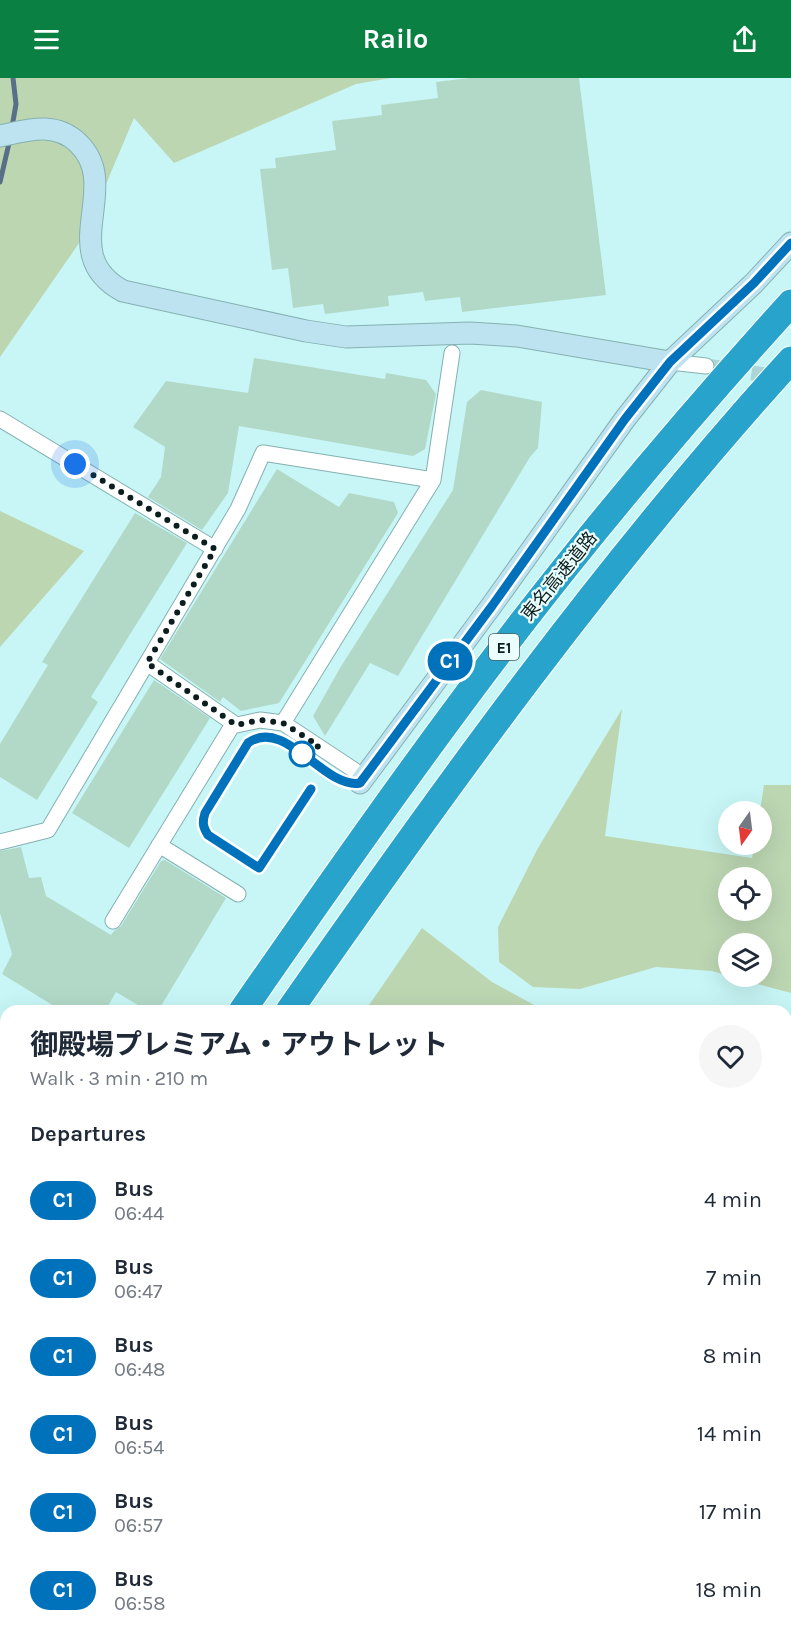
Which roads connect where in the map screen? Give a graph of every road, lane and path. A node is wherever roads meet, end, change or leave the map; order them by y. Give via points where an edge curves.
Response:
1 (52, 134) junction
2 (0, 136) edge
3 (0, 147) edge
4 (791, 243) edge
5 (791, 303) edge
6 (452, 353) dead end
7 (791, 360) edge
8 (670, 362) junction
9 (705, 366) tunnel mouth
10 (0, 419) edge
11 (434, 480) junction
12 (215, 549) junction
13 (147, 663) junction
14 (283, 723) junction
15 (236, 725) junction
16 (357, 777) joint
17 (0, 842) edge
18 (159, 845) junction
19 (238, 894) dead end
20 (113, 921) dead end
21 (246, 1005) edge
22 (293, 1005) edge

1 - 2 street via 33,129
1 - 3 street
1 - 8 street via 87,152 93,164 91,251 101,274 123,291 346,337 482,333
4 - 8 street
5 - 21 highway, 東名高速道路 / E1 via 699,405 520,625 366,831
6 - 11 street
7 - 22 highway, 東名高速道路 / E1 via 637,538 546,654
8 - 9 street
8 - 16 street via 492,606
10 - 12 street
11 - 12 street via 263,453
11 - 14 street
12 - 13 street
13 - 15 street
13 - 17 street via 48,830
14 - 15 street via 260,720
14 - 16 street
15 - 18 street
18 - 19 street
18 - 20 street

